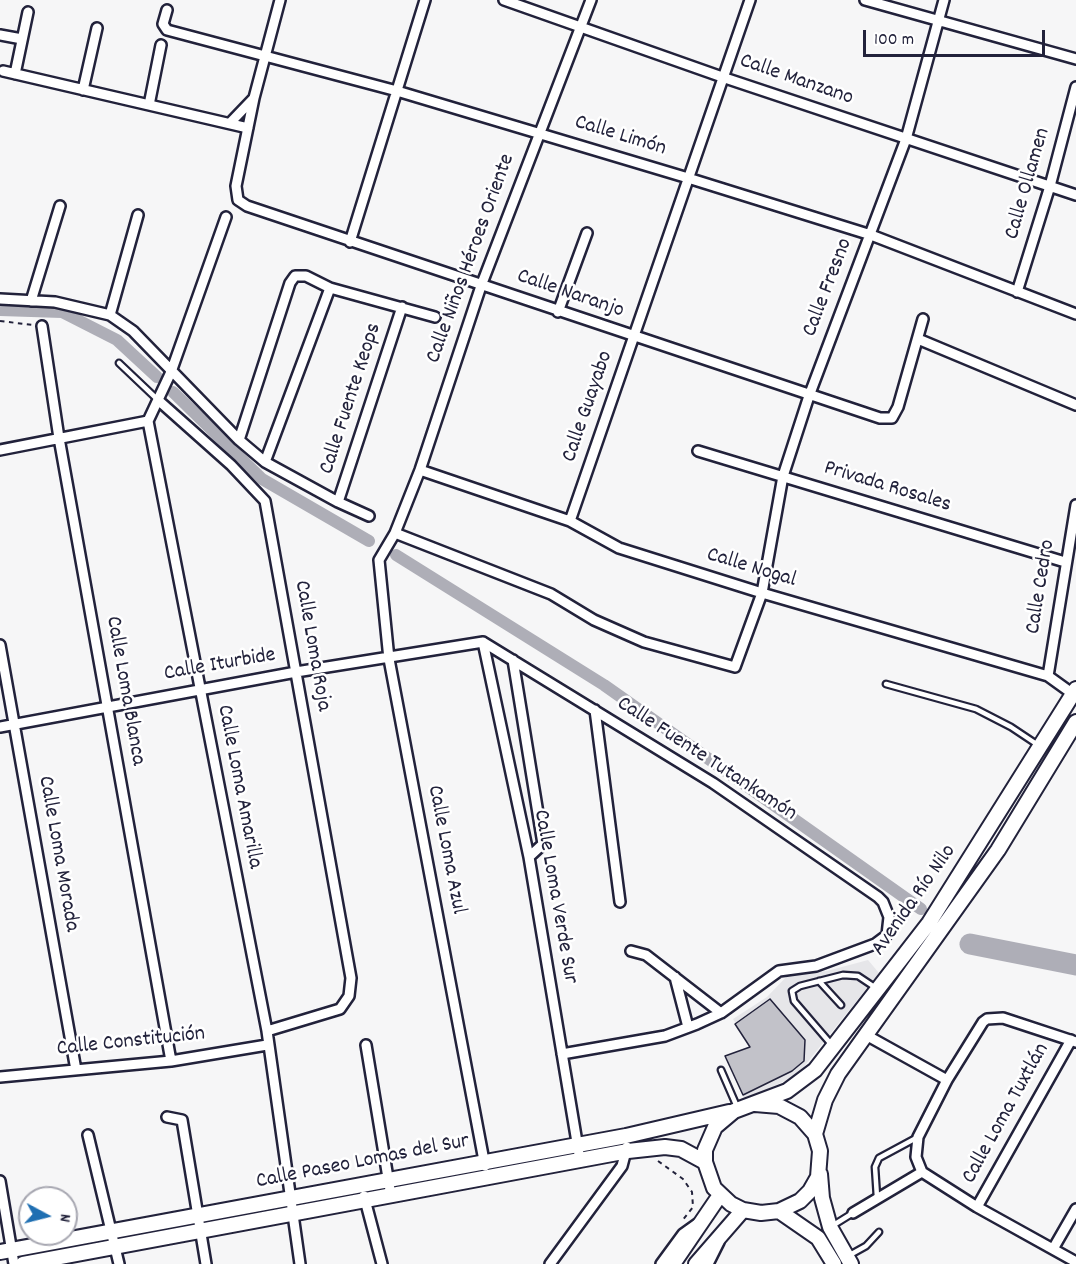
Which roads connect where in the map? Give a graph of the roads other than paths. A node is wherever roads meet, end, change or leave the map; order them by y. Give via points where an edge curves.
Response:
1 (280, 0) edge
2 (425, 0) edge
3 (506, 0) edge
4 (591, 0) edge
5 (750, 0) edge
6 (865, 0) edge
7 (944, 0) edge
8 (167, 10) dead end
9 (28, 12) dead end
10 (938, 21) junction
11 (97, 28) dead end
12 (581, 28) junction
13 (0, 35) edge
14 (22, 39) junction
15 (161, 45) dead end
16 (266, 55) junction
17 (1076, 59) edge
18 (3, 71) dead end
19 (15, 74) junction
20 (725, 78) junction
21 (1076, 87) edge
22 (83, 90) junction
23 (398, 91) junction
24 (254, 98) junction
25 (149, 105) junction
26 (230, 123) junction
27 (248, 128) junction
28 (539, 133) junction
29 (906, 139) junction
30 (688, 178) junction
31 (1050, 186) junction
32 (1076, 195) edge
33 (60, 206) dead end
34 (138, 215) dead end
35 (226, 217) dead end
36 (587, 233) dead end
37 (871, 236) junction
38 (350, 242) junction
39 (481, 286) junction
40 (330, 288) junction
41 (1017, 292) junction
42 (0, 300) edge
43 (31, 301) junction
44 (402, 307) junction
45 (558, 312) junction
46 (1076, 314) edge
47 (110, 315) junction
48 (435, 318) dead end
49 (923, 319) dead end
50 (42, 326) road end
51 (633, 337) junction
52 (918, 339) junction
53 (119, 363) dead end
54 (171, 372) junction
55 (809, 396) junction
56 (158, 400) junction
57 (1076, 405) edge
58 (148, 421) junction
59 (59, 438) junction
60 (239, 440) junction
61 (0, 450) edge
62 (698, 451) dead end
63 (265, 462) junction
64 (420, 470) junction
65 (783, 476) junction
66 (338, 502) junction
67 (1076, 505) edge
68 (369, 516) dead end
69 (570, 520) junction
70 (395, 533) junction
71 (1065, 562) junction
72 (762, 593) junction
73 (483, 642) junction
74 (0, 645) edge
75 (389, 659) junction
76 (513, 660) junction
77 (296, 672) junction
78 (1048, 676) junction
79 (886, 684) dead end
80 (199, 690) junction
81 (1075, 694) edge
82 (107, 707) junction
83 (595, 710) junction
84 (1076, 722) edge
85 (14, 724) junction
86 (0, 727) edge
87 (1040, 747) junction
88 (529, 857) junction
89 (620, 902) dead end
90 (631, 951) dead end
91 (675, 977) junction
92 (819, 981) junction
93 (878, 989) junction
94 (842, 1005) dead end
95 (721, 1013) junction
96 (688, 1027) junction
97 (267, 1031) junction
98 (866, 1035) junction
99 (1073, 1041) edge
100 (366, 1045) dead end
101 (267, 1046) junction
102 (833, 1047) junction
103 (562, 1054) junction
104 (171, 1061) junction
105 (76, 1070) junction
106 (721, 1070) dead end
107 (0, 1077) edge
108 (947, 1080) junction
109 (755, 1104) junction
110 (736, 1110) junction
111 (167, 1118) dead end
112 (814, 1134) junction
113 (88, 1135) dead end
114 (626, 1136) junction
115 (918, 1137) junction
116 (576, 1143) junction
117 (628, 1151) junction
118 (484, 1160) junction
119 (580, 1160) junction
120 (705, 1162) junction
121 (820, 1168) junction
122 (922, 1172) junction
123 (488, 1177) junction
124 (388, 1179) junction
125 (0, 1181) edge
126 (361, 1185) junction
127 (720, 1195) junction
128 (391, 1196) junction
129 (877, 1198) junction
130 (364, 1201) junction
131 (290, 1207) junction
132 (977, 1207) junction
133 (1076, 1209) edge
134 (743, 1210) junction
135 (779, 1212) junction
136 (853, 1213) joint
137 (198, 1217) junction
138 (703, 1219) junction
139 (830, 1227) junction
140 (111, 1232) junction
141 (200, 1232) junction
142 (879, 1232) dead end
143 (721, 1236) junction
144 (116, 1247) junction
145 (26, 1248) junction
146 (1053, 1249) junction
147 (8, 1256) edge
148 (849, 1260) edge
149 (1076, 1262) edge
150 (26, 1264) edge
151 (119, 1264) edge
152 (206, 1264) edge
153 (300, 1264) edge
154 (382, 1264) edge
155 (548, 1264) edge
156 (661, 1264) edge
157 (673, 1264) edge
158 (696, 1264) edge
159 (708, 1264) edge
160 (834, 1264) edge

1 - 16 street
2 - 23 street
3 - 12 street, Calle Manzano
4 - 12 street, Calle Niños Héroes Oriente
5 - 20 street, Calle Guayabo
6 - 10 street
7 - 10 street, Calle Fresno
8 - 16 street, Calle Limón via 163,24 167,30
9 - 14 street
10 - 17 street
10 - 29 street, Calle Fresno
11 - 22 street
12 - 20 street, Calle Manzano
12 - 28 street, Calle Niños Héroes Oriente
13 - 14 street
14 - 19 street
15 - 25 street
16 - 23 street, Calle Limón
16 - 24 street
18 - 19 street
19 - 22 street
20 - 29 street, Calle Manzano
20 - 30 street, Calle Guayabo
21 - 31 street, Calle Ollamen
22 - 25 street
23 - 28 street, Calle Limón
23 - 38 street
24 - 26 street
24 - 27 street
25 - 26 street
26 - 27 street
27 - 38 street, Calle Naranjo via 236,186 238,200
28 - 30 street, Calle Limón
28 - 39 street, Calle Niños Héroes Oriente
29 - 31 street, Calle Manzano
29 - 37 street, Calle Fresno
30 - 37 street, Calle Limón
30 - 51 street, Calle Guayabo
31 - 32 street, Calle Manzano
31 - 41 street, Calle Ollamen
33 - 43 street
34 - 47 street
35 - 54 street
36 - 45 street
37 - 41 street, Calle Limón
37 - 55 street, Calle Fresno
38 - 39 street, Calle Naranjo
39 - 45 street, Calle Naranjo
39 - 64 street, Calle Niños Héroes Oriente
40 - 44 street
40 - 60 street via 306,276 296,276 290,283
40 - 63 street
41 - 46 street, Calle Limón
42 - 43 street
43 - 47 street via 75,305
44 - 48 street
44 - 66 street, Calle Fuente Keops
45 - 51 street, Calle Naranjo
47 - 54 street via 133,331
49 - 52 street
50 - 59 street, Calle Loma Blanca
51 - 55 street, Calle Naranjo
51 - 69 street, Calle Guayabo
52 - 55 street, Calle Naranjo via 892,418 880,418
52 - 57 street
53 - 56 lane, Calle Loma Roja
54 - 56 street
54 - 60 street
55 - 65 street, Calle Fresno
56 - 58 street
56 - 77 street, Calle Loma Roja via 265,501
58 - 59 street
58 - 80 street, Calle Loma Amarilla
59 - 61 street
59 - 82 street, Calle Loma Blanca
60 - 63 street
62 - 65 street, Privada Rosales
63 - 66 street
64 - 69 street, Calle Nogal
64 - 70 street, Calle Niños Héroes Oriente
65 - 71 street, Privada Rosales
65 - 72 street, Calle Fresno
66 - 68 street
67 - 71 street, Calle Cedro
69 - 72 street, Calle Nogal via 619,548
70 - 72 street, Calle Fresno via 551,594 594,620 644,642 735,667
70 - 75 street, Calle Loma Azul via 381,552 378,571
71 - 78 street, Calle Cedro
72 - 78 street, Calle Nogal
73 - 75 street, Calle Iturbide
73 - 76 street, Calle Fuente Tutankamón
73 - 88 street, Calle Loma Verde Sur
74 - 85 street, Calle Loma Morada
75 - 77 street, Calle Iturbide
75 - 118 street, Calle Loma Azul
76 - 83 street, Calle Fuente Tutankamón
76 - 88 street via 543,844
77 - 80 street, Calle Iturbide
77 - 97 street, Calle Loma Roja via 351,978 349,996 340,1009
78 - 81 street, Calle Nogal
79 - 87 lane via 976,709
80 - 82 street, Calle Iturbide
80 - 97 street, Calle Loma Amarilla
81 - 87 street, Avenida Río Nilo
82 - 85 street, Calle Iturbide
82 - 104 street, Calle Loma Blanca
83 - 89 street
83 - 95 street, Calle Fuente Tutankamón via 713,783 878,897 886,909 890,926 881,940 816,966 779,971
84 - 98 street, Avenida Río Nilo via 998,850
85 - 86 street, Calle Iturbide
85 - 105 street, Calle Loma Morada
87 - 93 street, Avenida Río Nilo via 928,924
88 - 103 street, Calle Loma Verde Sur
90 - 91 street via 646,955
91 - 95 street
91 - 96 street
92 - 93 lane via 852,975
92 - 94 lane
92 - 102 lane via 795,988 792,996
93 - 102 street, Avenida Río Nilo
95 - 96 street
96 - 103 street via 665,1036
97 - 101 street, Calle Loma Amarilla
98 - 108 street
98 - 112 street, Avenida Río Nilo via 831,1087
99 - 108 street via 1003,1018 987,1019
99 - 132 street, Calle Loma Tuxtlán
100 - 124 street
101 - 104 street, Calle Constitución
101 - 131 street, Calle Loma Amarilla
102 - 109 street, Avenida Río Nilo via 801,1082
103 - 116 street, Calle Loma Verde Sur
104 - 105 street, Calle Constitución
105 - 107 street, Calle Constitución
106 - 110 lane
108 - 115 street
109 - 110 street
109 - 112 street via 793,1112
110 - 114 street, Calle Paseo Lomas del Sur
110 - 120 street via 715,1127 705,1150
111 - 137 street via 182,1120
112 - 121 street
113 - 140 street
114 - 116 street, Calle Paseo Lomas del Sur
114 - 117 street
115 - 122 street via 916,1157
115 - 129 lane via 879,1158 875,1167
116 - 118 street, Calle Paseo Lomas del Sur
116 - 119 street, Calle Loma Verde Sur
117 - 119 street, Calle Paseo Lomas del Sur
117 - 120 street, Calle Paseo Lomas del Sur via 673,1148
117 - 155 street via 622,1166
118 - 123 street, Calle Loma Azul
118 - 124 street, Calle Paseo Lomas del Sur
119 - 123 street, Calle Paseo Lomas del Sur
120 - 127 street
121 - 135 street via 805,1196
121 - 139 street via 822,1198
122 - 129 street
122 - 132 street
123 - 128 street, Calle Paseo Lomas del Sur
124 - 126 street, Calle Paseo Lomas del Sur
124 - 128 street
125 - 147 street
126 - 130 street
126 - 131 street, Calle Paseo Lomas del Sur
127 - 134 street
127 - 138 street
128 - 130 street, Calle Paseo Lomas del Sur
129 - 136 street
130 - 131 street, Calle Paseo Lomas del Sur
130 - 154 street
131 - 137 street, Calle Paseo Lomas del Sur
131 - 141 street, Calle Paseo Lomas del Sur
131 - 153 street, Calle Loma Amarilla
132 - 146 street
133 - 146 street
134 - 135 street
134 - 143 street
135 - 160 street via 818,1238
136 - 139 lane
137 - 140 street, Calle Paseo Lomas del Sur
137 - 141 street
138 - 156 street via 683,1234
138 - 157 street
139 - 148 street
140 - 144 street
140 - 145 street, Calle Paseo Lomas del Sur
141 - 144 street, Calle Paseo Lomas del Sur
141 - 152 street
142 - 148 lane
143 - 158 street
143 - 159 street
144 - 150 street, Calle Paseo Lomas del Sur
144 - 151 street
145 - 147 street, Calle Paseo Lomas del Sur
145 - 150 street
146 - 149 street

